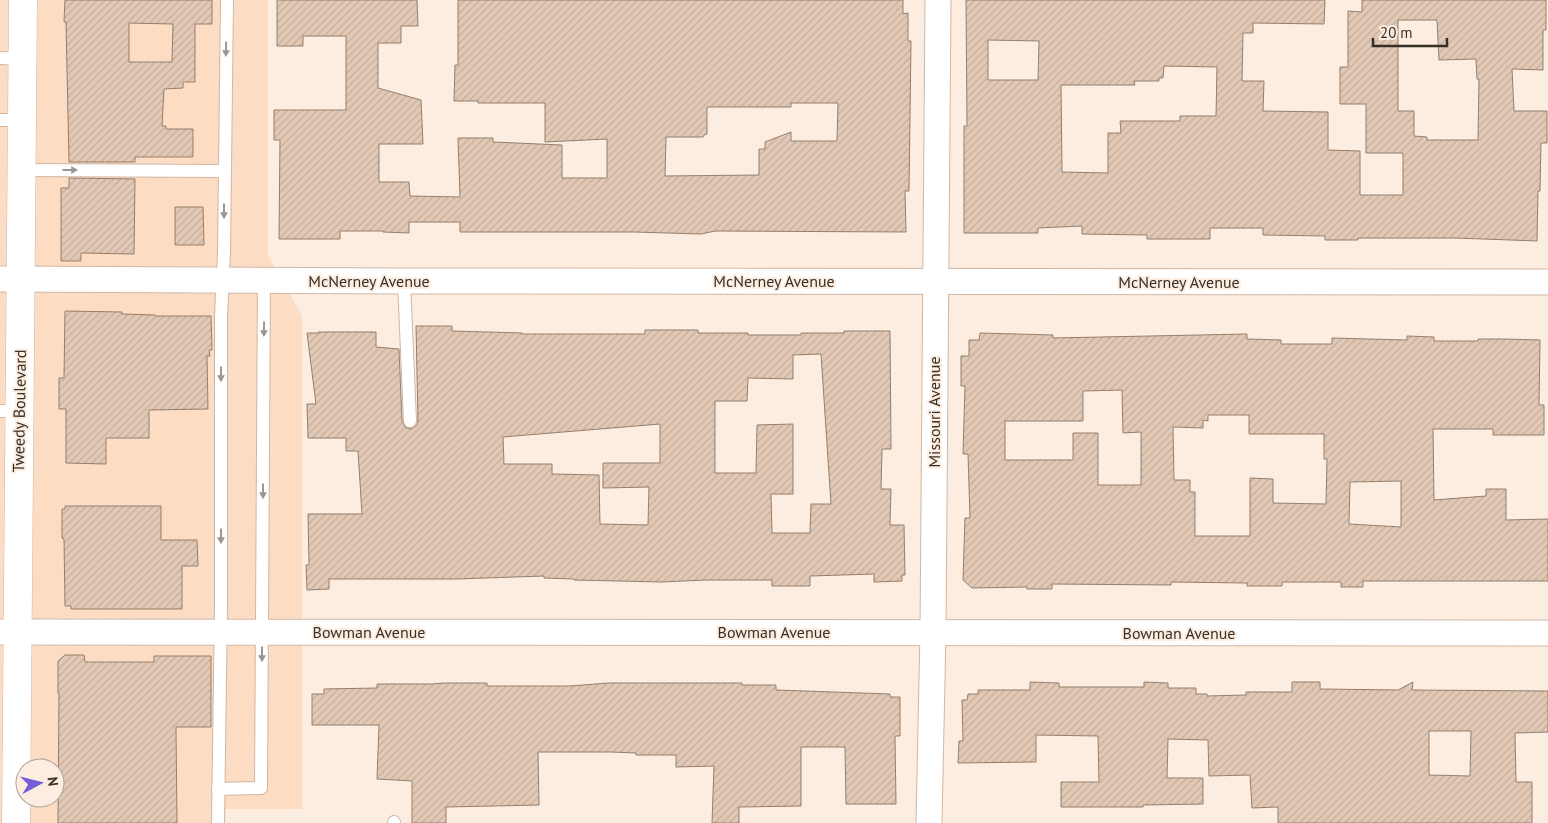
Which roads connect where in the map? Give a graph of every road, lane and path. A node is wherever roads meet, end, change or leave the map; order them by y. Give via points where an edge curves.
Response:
1 (23, 0) edge
2 (227, 0) edge
3 (938, 0) edge
4 (11, 58) edge
5 (11, 120) edge
6 (21, 170) junction
7 (224, 171) junction
8 (11, 279) edge
9 (223, 280) junction
10 (264, 280) junction
11 (404, 281) junction
12 (934, 281) junction
13 (1548, 282) edge
14 (9, 411) edge
15 (410, 421) dead end
16 (9, 632) edge
17 (220, 632) junction
18 (262, 632) junction
19 (933, 632) junction
20 (1548, 633) edge
21 (218, 788) junction
22 (16, 823) edge
23 (218, 823) edge
24 (930, 823) edge

1 - 4 main road, Tweedy Boulevard
2 -> 7 lane
3 - 12 street, Missouri Avenue
4 - 5 main road, Tweedy Boulevard
5 - 6 main road, Tweedy Boulevard
6 -> 7 lane
6 - 8 main road, Tweedy Boulevard
7 -> 9 lane
8 - 9 street, McNerney Avenue
8 - 14 main road, Tweedy Boulevard
9 - 10 street, McNerney Avenue
9 -> 17 lane
10 - 11 street, McNerney Avenue
10 -> 18 lane
11 - 12 street, McNerney Avenue
11 - 15 lane
12 - 13 street, McNerney Avenue
12 - 19 street, Missouri Avenue
14 - 16 main road, Tweedy Boulevard
16 - 17 street, Bowman Avenue
16 - 22 main road, Tweedy Boulevard
17 - 18 street, Bowman Avenue
17 - 21 lane
18 - 19 street, Bowman Avenue
18 -> 21 lane via 261,788
19 - 20 street, Bowman Avenue
19 - 24 street, Missouri Avenue
21 - 23 lane

